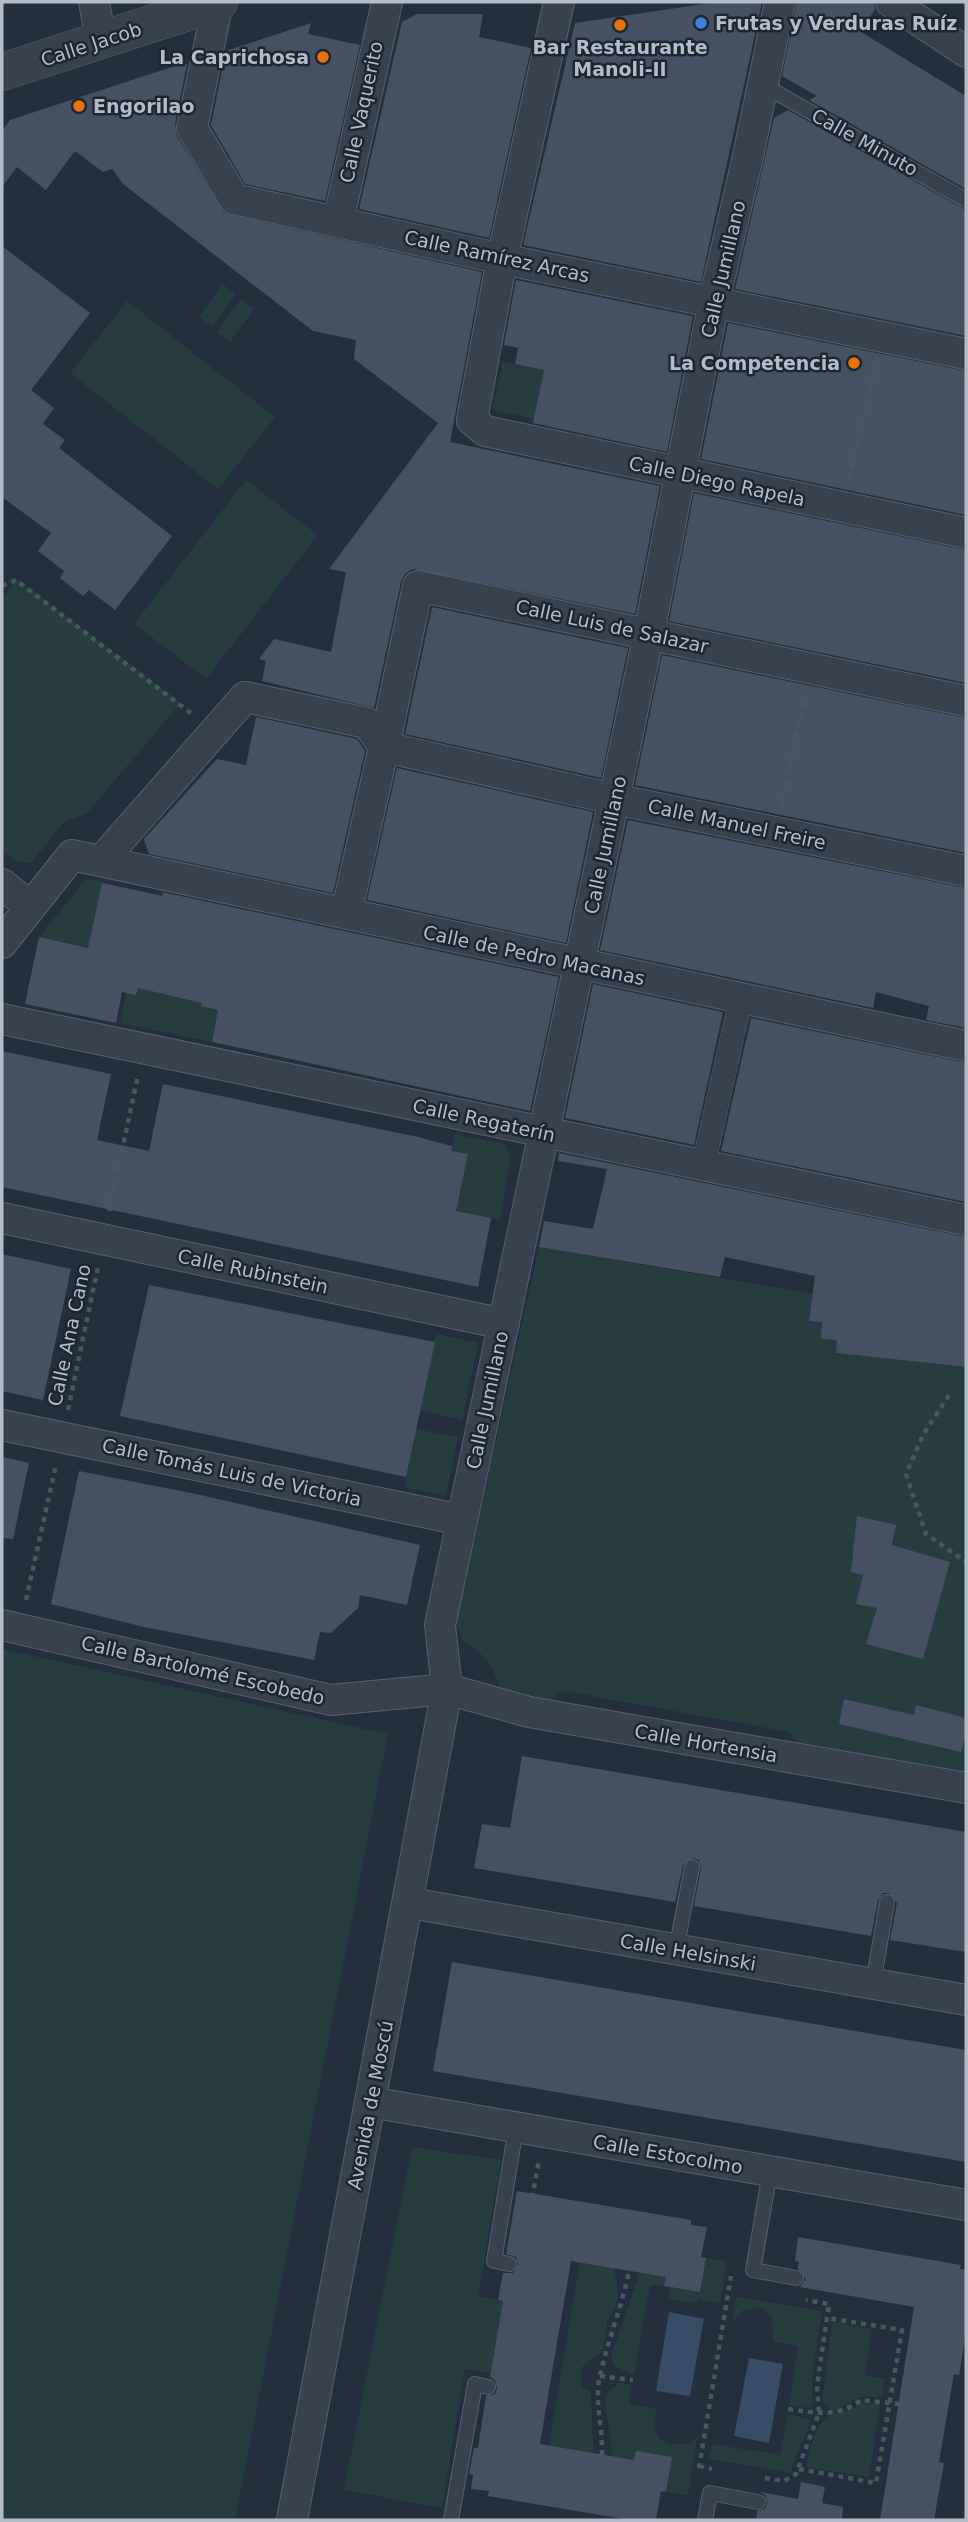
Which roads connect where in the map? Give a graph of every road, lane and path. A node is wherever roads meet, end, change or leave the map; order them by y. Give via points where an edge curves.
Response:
1 (94, 2) edge
2 (218, 2) edge
3 (387, 2) edge
4 (559, 2) edge
5 (780, 2) edge
6 (891, 2) edge
7 (101, 41) junction
8 (966, 52) edge
9 (2, 72) edge
10 (763, 85) junction
11 (966, 200) edge
12 (338, 222) junction
13 (502, 258) junction
14 (715, 301) junction
15 (881, 335) junction
16 (966, 354) edge
17 (679, 473) junction
18 (844, 508) junction
19 (966, 533) edge
20 (2, 586) edge
21 (649, 633) junction
22 (811, 669) junction
23 (966, 701) edge
24 (214, 732) junction
25 (384, 747) junction
26 (614, 799) junction
27 (775, 831) junction
28 (102, 860) junction
29 (966, 871) edge
30 (2, 884) edge
31 (29, 906) junction
32 (346, 914) junction
33 (2, 943) edge
34 (580, 965) junction
35 (741, 999) junction
36 (2, 1019) edge
37 (966, 1046) edge
38 (133, 1098) dead end
39 (543, 1132) junction
40 (703, 1167) junction
41 (109, 1211) dead end
42 (2, 1218) edge
43 (966, 1220) edge
44 (98, 1266) dead end
45 (503, 1324) junction
46 (949, 1395) dead end
47 (65, 1423) dead end
48 (2, 1424) edge
49 (57, 1460) dead end
50 (462, 1520) junction
51 (966, 1562) edge
52 (26, 1604) dead end
53 (2, 1625) edge
54 (447, 1689) junction
55 (966, 1788) edge
56 (692, 1867) dead end
57 (887, 1902) dead end
58 (410, 1903) junction
59 (676, 1950) junction
60 (873, 1984) junction
61 (966, 2000) edge
62 (370, 2102) junction
63 (516, 2128) junction
64 (537, 2166) dead end
65 (770, 2172) junction
66 (532, 2198) dead end
67 (966, 2206) edge
68 (509, 2263) dead end
69 (629, 2271) dead end
70 (732, 2272) dead end
71 (796, 2278) dead end
72 (729, 2285) junction
73 (742, 2288) dead end
74 (804, 2299) dead end
75 (827, 2318) junction
76 (600, 2376) junction
77 (633, 2380) dead end
78 (488, 2386) dead end
79 (890, 2403) junction
80 (900, 2404) dead end
81 (788, 2409) dead end
82 (819, 2413) junction
83 (602, 2455) dead end
84 (699, 2466) junction
85 (799, 2469) junction
86 (723, 2471) dead end
87 (760, 2477) dead end
88 (697, 2480) dead end
89 (758, 2502) dead end
90 (292, 2520) edge
91 (451, 2520) edge
92 (705, 2520) edge

1 - 7 street
2 - 7 street, Calle Jacob
2 - 12 street, Calle Ramírez Arcas via 192,128 234,199
3 - 12 street, Calle Vaquerito
4 - 13 street
5 - 10 street, Calle Jumillano
6 - 8 street
7 - 9 street, Calle Jacob
10 - 11 lane, Calle Minuto
10 - 14 street, Calle Jumillano
12 - 13 street, Calle Ramírez Arcas
13 - 14 street, Calle Ramírez Arcas
13 - 17 street, Calle Diego Rapela via 472,420 485,431
14 - 15 street, Calle Ramírez Arcas
14 - 17 street, Calle Jumillano
15 - 16 street, Calle Ramírez Arcas
15 - 18 path
17 - 18 street, Calle Diego Rapela
17 - 21 street, Calle Jumillano
18 - 19 street, Calle Diego Rapela
20 - 24 path via 16,580
21 - 22 street, Calle Luis de Salazar
21 - 25 street, Calle Luis de Salazar via 418,586
21 - 26 street, Calle Jumillano
22 - 23 street, Calle Luis de Salazar
22 - 27 path
24 - 25 street via 244,697 366,723
24 - 28 street
25 - 26 street, Calle Manuel Freire
25 - 32 street
26 - 27 street, Calle Manuel Freire
26 - 34 street, Calle Jumillano
27 - 29 street, Calle Manuel Freire
28 - 31 street, Calle de Pedro Macanas via 72,855
28 - 32 street, Calle de Pedro Macanas
30 - 31 street
31 - 33 street
32 - 34 street, Calle de Pedro Macanas
34 - 35 street, Calle de Pedro Macanas
34 - 39 street, Calle Jumillano
35 - 37 street, Calle de Pedro Macanas
35 - 40 street
36 - 39 street, Calle Regaterín
38 - 41 path
39 - 40 street, Calle Regaterín
39 - 45 street, Calle Jumillano
40 - 43 street, Calle Regaterín
42 - 45 street, Calle Rubinstein
44 - 47 path, Calle Ana Cano
45 - 50 street, Calle Jumillano
46 - 51 path via 923,1435 906,1474 926,1535
48 - 50 street, Calle Tomás Luis de Victoria
49 - 52 path
50 - 54 street, Calle Jumillano via 440,1625
53 - 54 street, Calle Bartolomé Escobedo via 331,1700
54 - 55 street, Calle Hortensia via 529,1712
54 - 58 street, Avenida de Moscú
56 - 59 lane
57 - 60 lane
58 - 59 street, Calle Helsinski
58 - 62 street, Avenida de Moscú
59 - 60 street, Calle Helsinski
60 - 61 street, Calle Helsinski
62 - 63 street, Calle Estocolmo
62 - 90 street, Avenida de Moscú
63 - 65 street, Calle Estocolmo
63 - 68 lane via 494,2262
64 - 66 path
65 - 67 street, Calle Estocolmo
65 - 71 lane via 753,2270
69 - 76 path
70 - 72 path
72 - 73 path
72 - 84 path
74 - 75 path via 829,2304
75 - 79 path via 902,2330
75 - 82 path via 817,2386
76 - 77 path
76 - 83 path via 597,2402
78 - 91 lane via 475,2384
79 - 80 path
79 - 82 path via 861,2400 849,2409
79 - 85 path via 876,2483
81 - 82 path
82 - 85 path
84 - 86 path
84 - 88 path
85 - 87 path via 784,2482
89 - 92 lane via 710,2493

